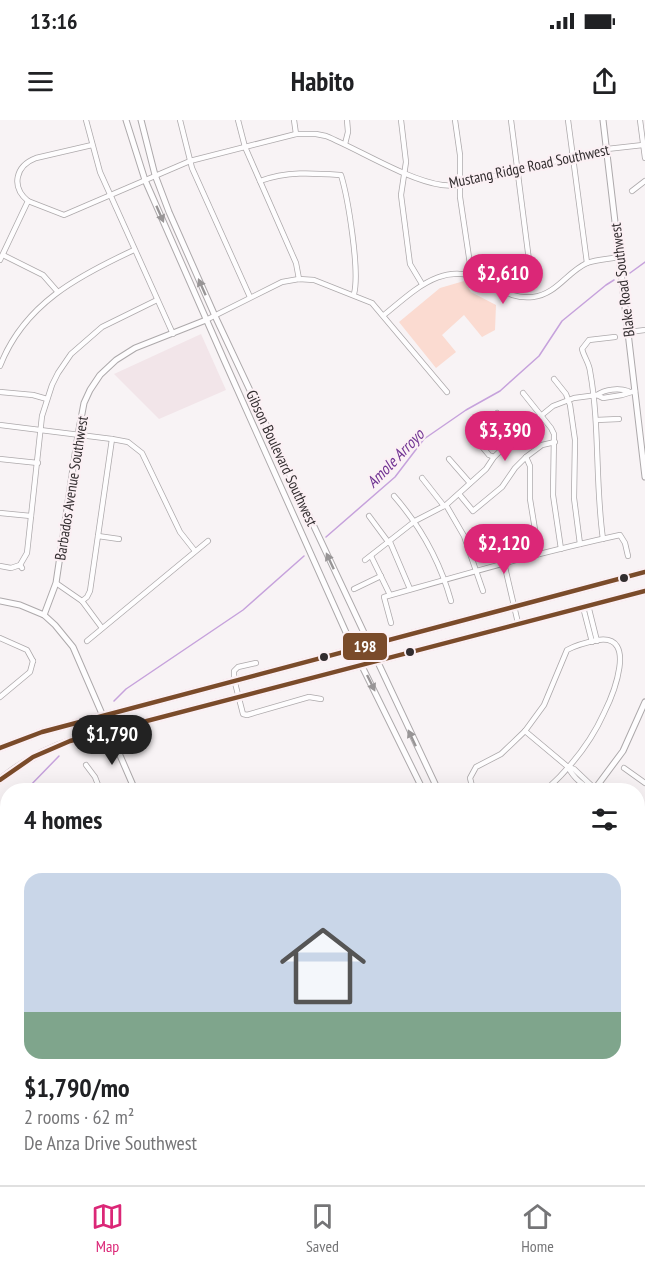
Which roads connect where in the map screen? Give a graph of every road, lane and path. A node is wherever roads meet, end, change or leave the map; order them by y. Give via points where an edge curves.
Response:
1 (86, 120) edge
2 (126, 120) edge
3 (141, 120) edge
4 (180, 120) edge
5 (238, 120) edge
6 (294, 120) edge
7 (347, 120) edge
8 (401, 120) edge
9 (455, 120) edge
10 (511, 120) edge
11 (568, 120) edge
12 (603, 120) edge
13 (640, 120) edge
14 (296, 134) junction
15 (345, 144) junction
16 (92, 145) junction
17 (643, 145) junction
18 (245, 147) junction
19 (607, 149) junction
20 (574, 157) junction
21 (645, 158) edge
22 (190, 161) junction
23 (518, 170) junction
24 (404, 172) junction
25 (155, 175) junction
26 (145, 180) junction
27 (260, 181) junction
28 (645, 181) edge
29 (460, 184) junction
30 (632, 191) dead end
31 (110, 196) junction
32 (28, 201) junction
33 (134, 250) junction
34 (2, 257) edge
35 (620, 257) junction
36 (587, 263) junction
37 (469, 275) junction
38 (299, 279) junction
39 (529, 279) dead end
40 (422, 284) junction
41 (57, 291) junction
42 (354, 294) junction
43 (250, 297) junction
44 (157, 300) junction
45 (384, 315) junction
46 (215, 316) junction
47 (207, 320) junction
48 (645, 330) edge
49 (629, 332) junction
50 (173, 334) junction
51 (615, 337) dead end
52 (0, 366) edge
53 (554, 379) dead end
54 (632, 391) junction
55 (0, 392) edge
56 (447, 392) dead end
57 (523, 393) dead end
58 (595, 395) junction
59 (47, 399) junction
60 (568, 399) junction
61 (497, 413) dead end
62 (542, 416) junction
63 (619, 419) dead end
64 (596, 420) junction
65 (0, 425) edge
66 (41, 429) junction
67 (78, 435) junction
68 (516, 436) junction
69 (474, 437) dead end
70 (112, 439) junction
71 (555, 442) junction
72 (494, 457) junction
73 (526, 457) junction
74 (0, 459) edge
75 (450, 459) dead end
76 (38, 463) junction
77 (645, 477) edge
78 (422, 478) dead end
79 (470, 483) junction
80 (459, 494) junction
81 (394, 496) dead end
82 (445, 505) junction
83 (0, 513) edge
84 (31, 516) junction
85 (369, 516) dead end
86 (415, 521) junction
87 (98, 536) junction
88 (119, 539) dead end
89 (603, 539) junction
90 (208, 541) dead end
91 (390, 543) junction
92 (580, 544) junction
93 (561, 549) junction
94 (195, 551) junction
95 (539, 554) junction
96 (371, 556) junction
97 (628, 556) dead end
98 (365, 560) dead end
99 (504, 563) junction
100 (0, 566) edge
101 (475, 571) junction
102 (645, 572) edge
103 (381, 576) junction
104 (443, 580) junction
105 (56, 583) junction
106 (354, 589) dead end
107 (410, 589) junction
108 (483, 591) dead end
109 (645, 591) edge
110 (390, 595) junction
111 (0, 601) edge
112 (82, 601) junction
113 (451, 601) dead end
114 (514, 605) junction
115 (585, 606) junction
116 (44, 615) junction
117 (518, 622) junction
118 (391, 623) dead end
119 (102, 628) junction
120 (0, 638) edge
121 (87, 641) dead end
122 (595, 641) junction
123 (368, 644) junction
124 (353, 648) junction
125 (42, 660) dead end
126 (33, 661) junction
127 (376, 662) junction
128 (256, 663) dead end
129 (363, 665) junction
130 (234, 682) junction
131 (0, 697) edge
132 (238, 698) junction
133 (321, 699) dead end
134 (645, 702) edge
135 (104, 716) junction
136 (110, 731) junction
137 (525, 731) junction
138 (0, 748) edge
139 (86, 765) dead end
140 (568, 767) junction
141 (624, 768) dead end
142 (0, 780) edge
143 (644, 781) edge
144 (97, 783) edge
145 (132, 783) edge
146 (420, 783) edge
147 (435, 783) edge
148 (471, 783) edge
149 (553, 783) edge
150 (587, 783) edge
151 (600, 783) edge

1 - 16 street
2 - 26 street, Gibson Boulevard Southwest
3 - 25 street, Gibson Boulevard Southwest
4 - 22 street
5 - 18 street
6 - 14 street
7 - 15 street
8 - 24 street
9 - 29 street
10 - 23 street
11 - 20 street
12 - 19 street, Blake Road Southwest
13 - 17 street
14 - 15 street, Mustang Ridge Road Southwest via 316,134
14 - 18 street, Mustang Ridge Road Southwest
15 - 24 street, Mustang Ridge Road Southwest
16 - 31 street
16 - 32 street via 29,161 16,187
17 - 19 street, Mustang Ridge Road Southwest
17 - 21 street
18 - 22 street, Mustang Ridge Road Southwest
18 - 27 street
19 - 20 street, Mustang Ridge Road Southwest
19 - 35 street, Blake Road Southwest
20 - 23 street, Mustang Ridge Road Southwest
20 - 36 street
22 - 25 street, Mustang Ridge Road Southwest
22 - 43 street
23 - 29 street, Mustang Ridge Road Southwest
23 - 39 street
24 - 29 street, Mustang Ridge Road Southwest via 445,186
24 - 40 street via 401,195 410,264
25 - 26 street, Mustang Ridge Road Southwest
46 -> 25 street, Gibson Boulevard Southwest
26 - 31 street, Mustang Ridge Road Southwest
26 -> 47 street, Gibson Boulevard Southwest
27 - 38 street via 296,263
27 - 42 street via 295,173 341,175 357,283
28 - 30 street
29 - 37 street
31 - 32 street, Mustang Ridge Road Southwest via 64,215
31 - 33 street
32 - 34 street
33 - 41 street
33 - 44 street
34 - 41 street via 44,275
35 - 36 street
35 - 49 street, Blake Road Southwest
36 - 37 street via 552,291 534,297 508,295
37 - 40 street via 445,275
38 - 42 street
38 - 43 street via 282,282
40 - 45 street
41 - 52 street via 26,322
42 - 45 street
43 - 46 street
44 - 50 street
44 - 59 street via 112,321 81,344 58,374
45 - 56 street
46 - 47 street
123 -> 46 street, Gibson Boulevard Southwest
47 - 50 street, Barbados Avenue Southwest
47 - 124 street, Gibson Boulevard Southwest
48 - 49 street
49 - 54 street, Blake Road Southwest
50 - 67 street, Barbados Avenue Southwest via 135,348 100,375 84,403
51 - 58 street via 589,340 582,349 590,366
53 - 60 street
54 - 58 street via 603,398
54 - 77 street, Blake Road Southwest
55 - 59 street
57 - 62 street
58 - 60 street
58 - 64 street
59 - 66 street
60 - 62 street
60 - 92 street via 575,440 574,498
61 - 68 street
62 - 68 street
62 - 71 street
63 - 64 street
64 - 89 street
65 - 66 street
66 - 67 street
66 - 76 street
67 - 70 street
67 - 105 street, Barbados Avenue Southwest
68 - 72 street
69 - 72 street
70 - 87 street
70 - 94 street via 128,442 142,453 180,532
71 - 73 street via 542,445
71 - 93 street via 554,495
72 - 79 street
73 - 80 street via 502,487 473,511
73 - 95 street
74 - 76 street
75 - 79 street
76 - 84 street
78 - 82 street
79 - 80 street
80 - 82 street
81 - 86 street
82 - 86 street
82 - 101 street via 464,536
83 - 84 street
84 - 100 street via 27,553 21,567
85 - 91 street
86 - 91 street
86 - 104 street via 433,550
87 - 88 street
87 - 112 street via 90,591
89 - 92 street
89 - 97 street via 620,536
90 - 94 street
91 - 96 street
91 - 107 street
92 - 93 street
93 - 95 street
94 - 119 street
95 - 99 street
96 - 98 street
96 - 103 street
99 - 101 street
99 - 114 street
101 - 104 street
101 - 108 street
102 - 114 main road
103 - 106 street
103 - 110 street
104 - 107 street
104 - 113 street
105 - 112 street
105 - 116 street, Barbados Avenue Southwest
107 - 110 street
109 - 115 main road
110 - 118 street via 384,597
111 - 116 street
112 - 119 street
114 - 117 street
114 - 123 main road
115 - 117 main road
115 - 122 street
116 - 135 street via 73,647
117 - 127 main road
119 - 121 street
120 - 126 street via 27,650
122 - 137 street via 567,650 544,705
122 - 140 street via 615,642 620,658 618,673 604,713
123 - 124 main road
123 - 127 street, Gibson Boulevard Southwest
124 - 129 street, Gibson Boulevard Southwest
124 - 130 main road
125 - 126 street
126 - 131 street via 30,672
127 - 129 main road
147 -> 127 street, Gibson Boulevard Southwest
128 - 130 street via 236,669
129 - 132 main road
129 -> 146 street, Gibson Boulevard Southwest
130 - 132 street
130 - 135 main road
132 - 133 street via 245,715 309,697
132 - 136 main road
134 - 151 street via 622,751
135 - 136 street
135 - 138 main road
136 - 142 main road via 42,751
136 - 145 street
137 - 140 street
137 - 148 street via 501,754 476,767
139 - 144 street
140 - 149 street
140 - 150 street
141 - 143 street

